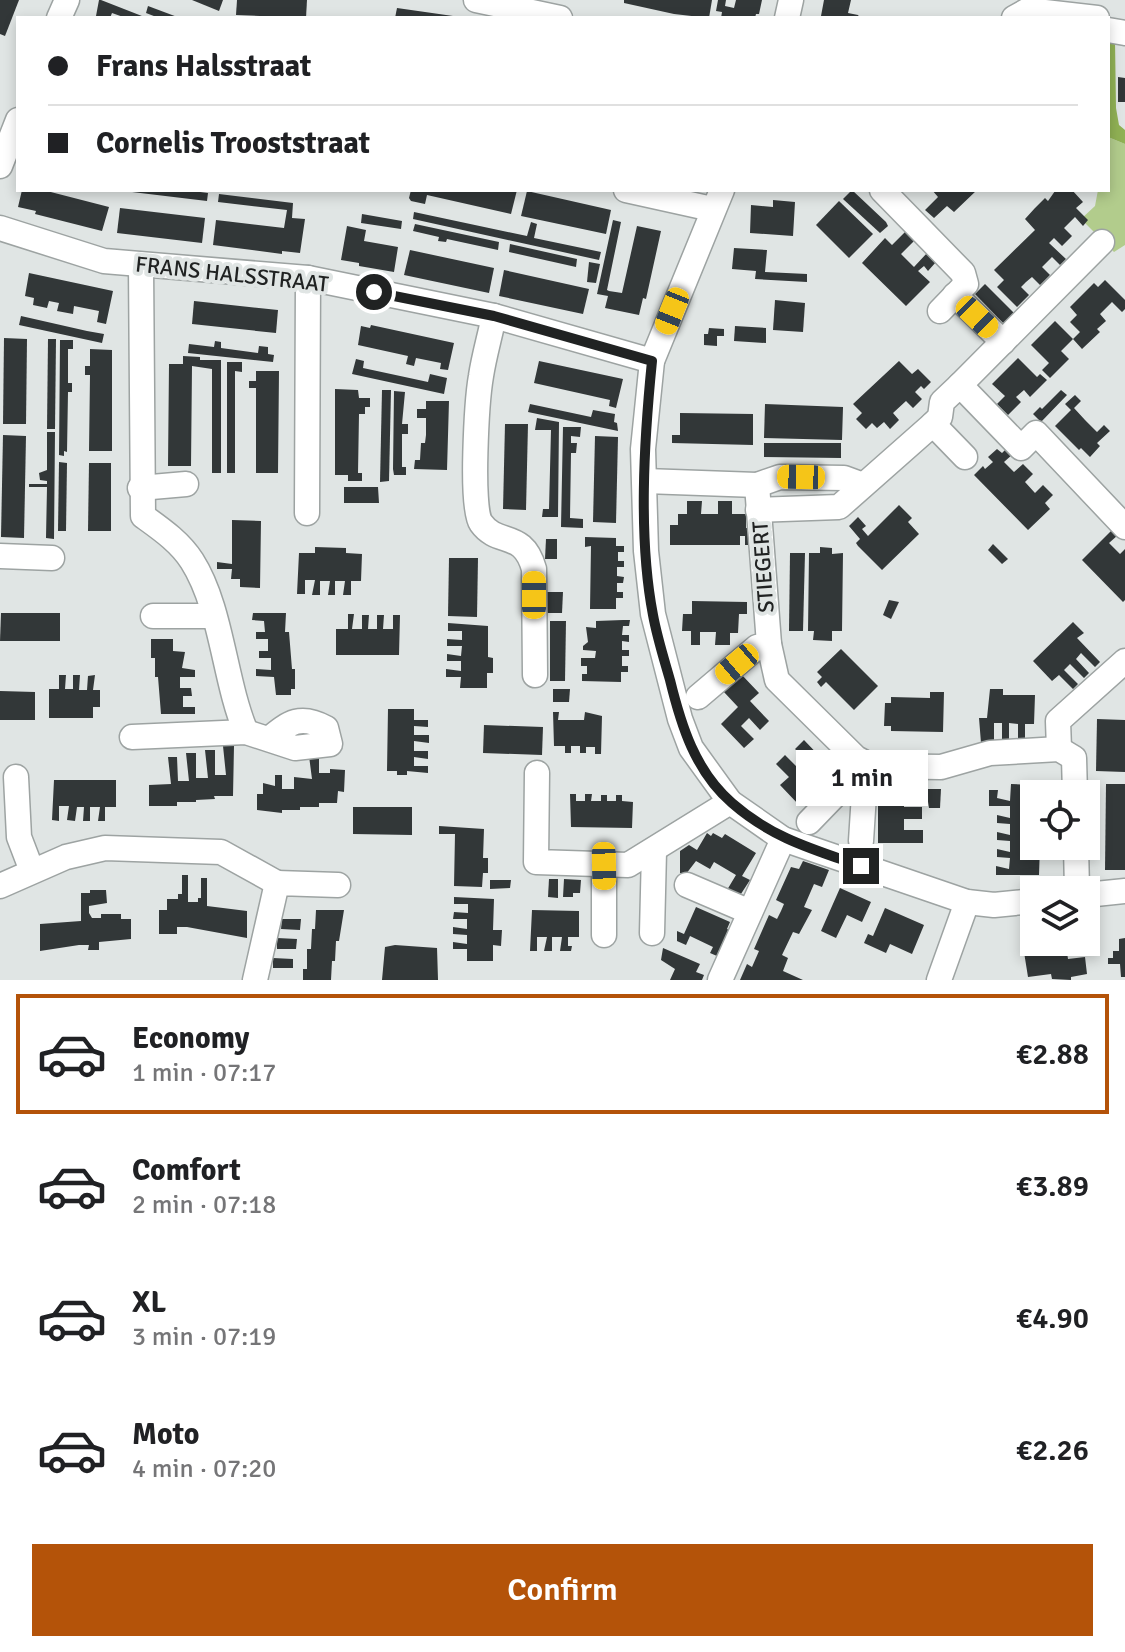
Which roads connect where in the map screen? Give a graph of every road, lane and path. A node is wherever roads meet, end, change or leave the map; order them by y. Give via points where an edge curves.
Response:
1 (476, 0) edge
2 (551, 16) edge
3 (1018, 16) edge
4 (1080, 16) edge
5 (16, 125) edge
6 (0, 166) edge
7 (644, 192) edge
8 (884, 192) edge
9 (717, 200) edge
10 (0, 228) edge
11 (1102, 242) dead end
12 (141, 266) junction
13 (308, 278) junction
14 (494, 316) junction
15 (1003, 342) junction
16 (652, 361) junction
17 (960, 385) junction
18 (933, 424) junction
19 (965, 457) dead end
20 (645, 481) junction
21 (186, 484) dead end
22 (757, 485) junction
23 (863, 485) junction
24 (140, 488) junction
25 (758, 510) junction
26 (307, 513) dead end
27 (1125, 527) edge
28 (0, 556) edge
29 (52, 558) dead end
30 (153, 616) dead end
31 (213, 616) junction
32 (769, 644) junction
33 (1125, 661) edge
34 (535, 675) dead end
35 (698, 697) dead end
36 (132, 737) dead end
37 (1059, 749) junction
38 (866, 763) junction
39 (537, 773) dead end
40 (16, 777) dead end
41 (1075, 780) edge
42 (730, 802) junction
43 (809, 822) dead end
44 (783, 839) junction
45 (861, 841) dead end
46 (654, 851) junction
47 (604, 866) junction
48 (32, 871) junction
49 (277, 883) junction
50 (338, 885) dead end
51 (687, 885) dead end
52 (0, 886) edge
53 (1125, 891) edge
54 (1100, 894) edge
55 (967, 902) junction
56 (1020, 902) edge
57 (750, 912) junction
58 (652, 933) dead end
59 (604, 935) dead end
60 (255, 980) edge
61 (720, 980) edge
62 (939, 980) edge

1 - 2 street
3 - 4 street via 1028,10
5 - 6 street
7 - 9 street
8 - 15 street via 963,273 966,284 947,303
9 - 16 street
10 - 12 street, FRANS HALSSTRAAT via 104,261
11 - 15 street, STIEGERT
12 - 13 street, FRANS HALSSTRAAT
12 - 24 street
13 - 14 street, FRANS HALSSTRAAT
13 - 26 street
14 - 16 street, FRANS HALSSTRAAT
14 - 34 street via 481,377 475,499 482,525 530,553
15 - 17 street, STIEGERT
16 - 20 street
17 - 18 street, STIEGERT via 942,402
17 - 27 street via 1021,448 1036,433
18 - 19 street
18 - 23 street, STIEGERT
20 - 22 street
20 - 42 street via 653,614 680,719 691,748
21 - 24 street
22 - 23 street via 780,477 844,478
22 - 25 street, STIEGERT
23 - 25 street, STIEGERT via 839,507
24 - 31 street via 143,516 172,537 192,561
25 - 32 street, STIEGERT
28 - 29 street
30 - 31 street
31 - 36 street via 237,709 257,735
32 - 35 street via 757,647
32 - 38 street, STIEGERT via 777,680
33 - 37 street via 1058,721
37 - 38 street via 990,753 941,767
37 - 41 street via 1074,758
38 - 43 street
38 - 45 street
39 - 47 street via 536,862
40 - 48 street via 19,837
42 - 44 street
42 - 46 street
44 - 55 street
44 - 57 street
46 - 47 street via 628,865
46 - 58 street
47 - 59 street
48 - 49 street via 105,848 221,852
48 - 52 street
49 - 50 street
49 - 60 street
51 - 57 street
53 - 54 street
55 - 56 street
55 - 62 street
57 - 61 street

